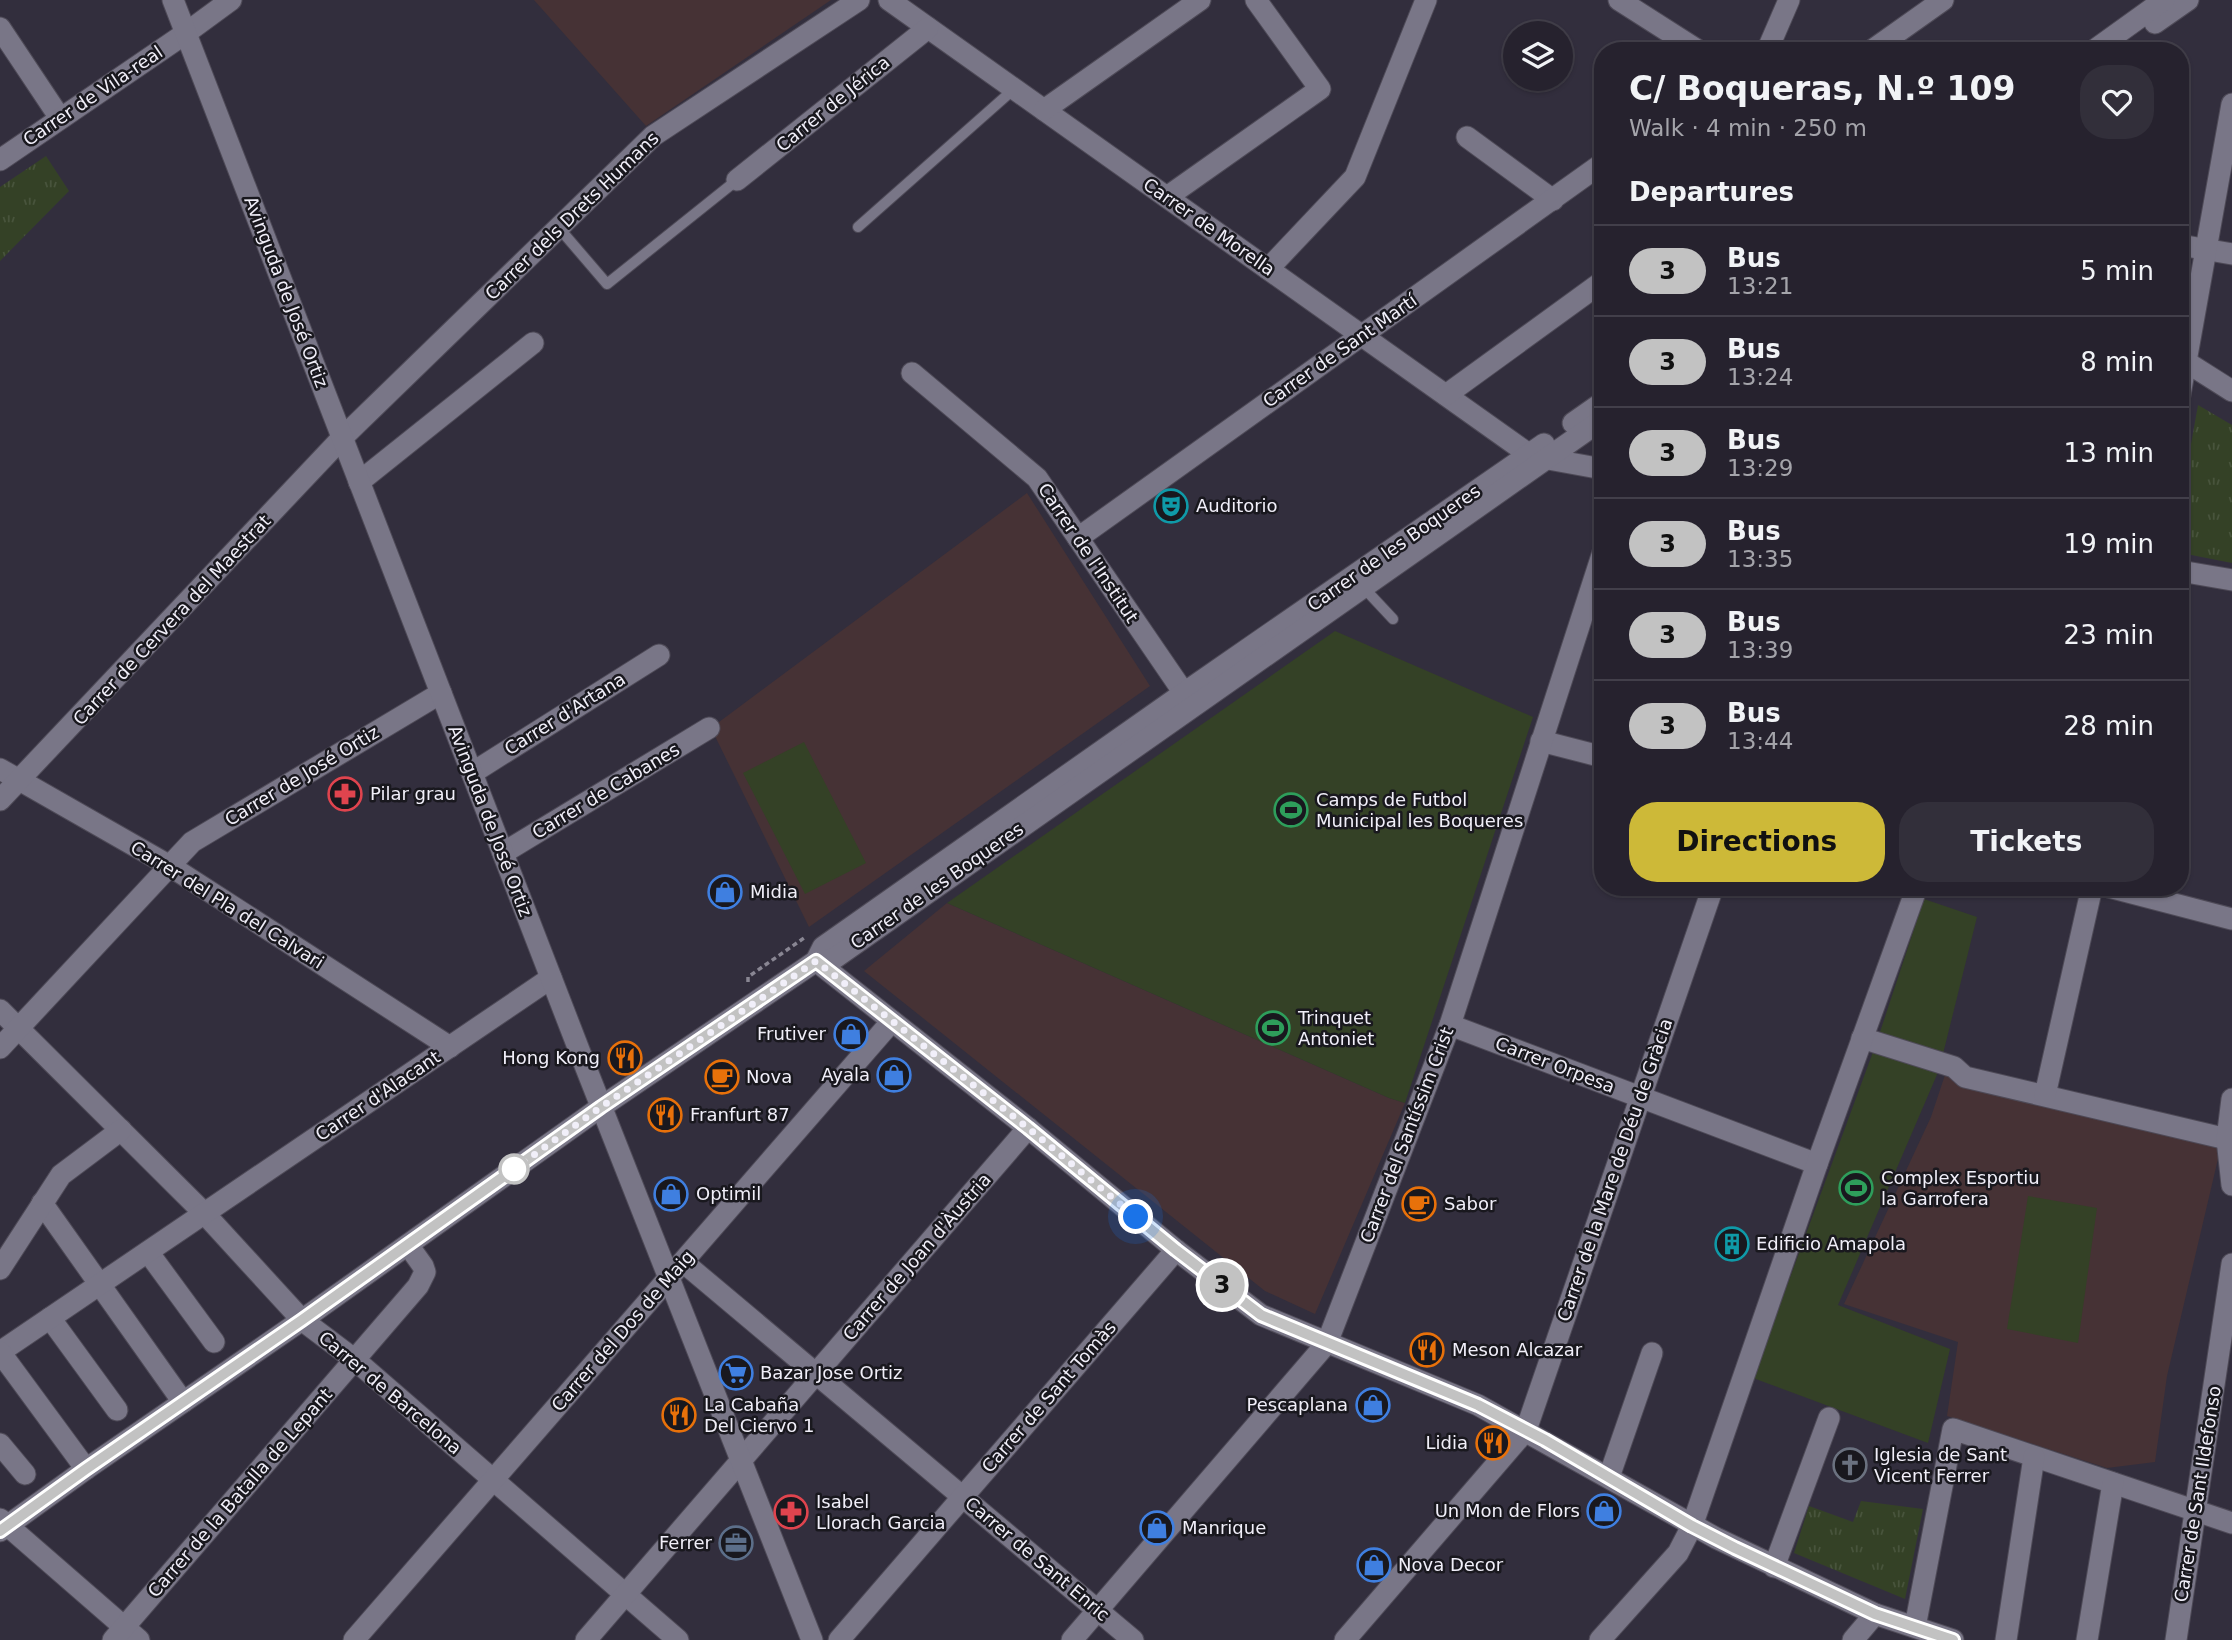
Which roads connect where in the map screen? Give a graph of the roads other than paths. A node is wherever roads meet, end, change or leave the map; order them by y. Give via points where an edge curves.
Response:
1 (173, 0) edge
2 (231, 0) edge
3 (859, 0) edge
4 (889, 0) edge
5 (1199, 0) edge
6 (1256, 0) edge
7 (1426, 0) edge
8 (1619, 0) edge
9 (1789, 0) edge
10 (1944, 0) edge
11 (2188, 0) edge
12 (2159, 1) edge
13 (0, 28) edge
14 (928, 28) junction
15 (186, 33) junction
16 (1685, 42) edge
17 (1771, 42) edge
18 (1884, 42) edge
19 (2105, 42) edge
20 (2130, 42) edge
21 (1014, 89) junction
22 (2232, 104) edge
23 (1044, 110) junction
24 (60, 118) junction
25 (1467, 137) dead end
26 (0, 160) edge
27 (1594, 173) edge
28 (737, 180) joint
29 (1167, 197) junction
30 (1553, 200) junction
31 (858, 227) dead end
32 (559, 228) junction
33 (2189, 247) edge
34 (2207, 250) junction
35 (2232, 254) edge
36 (1268, 269) junction
37 (1594, 288) edge
38 (1362, 335) junction
39 (2189, 336) edge
40 (533, 343) dead end
41 (2189, 363) edge
42 (912, 373) dead end
43 (2232, 391) edge
44 (1446, 395) junction
45 (1594, 410) edge
46 (1594, 424) edge
47 (342, 438) junction
48 (1539, 457) junction
49 (1594, 467) edge
50 (359, 482) junction
51 (1078, 538) junction
52 (2189, 573) edge
53 (1594, 579) edge
54 (2232, 580) edge
55 (1364, 588) junction
56 (1393, 619) dead end
57 (659, 655) dead end
58 (441, 693) junction
59 (1189, 700) junction
60 (709, 728) dead end
61 (1541, 741) junction
62 (1594, 755) edge
63 (0, 769) edge
64 (472, 773) junction
65 (20, 781) junction
66 (0, 800) edge
67 (503, 853) junction
68 (170, 866) junction
69 (1710, 896) edge
70 (1914, 896) edge
71 (2090, 896) edge
72 (2144, 896) edge
73 (2232, 919) edge
74 (816, 961) junction
75 (551, 978) junction
76 (0, 1010) edge
77 (892, 1021) junction
78 (1450, 1025) junction
79 (19, 1028) junction
80 (1862, 1038) junction
81 (450, 1047) junction
82 (0, 1048) edge
83 (2045, 1095) junction
84 (1641, 1097) junction
85 (2232, 1099) edge
86 (601, 1107) junction
87 (1028, 1128) junction
88 (121, 1130) junction
89 (2227, 1139) junction
90 (1817, 1164) junction
91 (2232, 1185) edge
92 (42, 1203) junction
93 (204, 1213) junction
94 (408, 1245) junction
95 (1176, 1250) junction
96 (148, 1251) junction
97 (683, 1262) junction
98 (2232, 1264) edge
99 (0, 1269) edge
100 (668, 1279) junction
101 (100, 1283) junction
102 (50, 1318) junction
103 (302, 1320) junction
104 (214, 1342) dead end
105 (1327, 1343) junction
106 (0, 1352) edge
107 (1652, 1353) dead end
108 (355, 1360) junction
109 (816, 1373) junction
110 (183, 1402) junction
111 (117, 1410) dead end
112 (1829, 1418) dead end
113 (1525, 1430) junction
114 (0, 1444) edge
115 (2034, 1457) junction
116 (740, 1461) junction
117 (86, 1469) junction
118 (24, 1474) dead end
119 (1609, 1477) junction
120 (494, 1480) junction
121 (2113, 1483) junction
122 (963, 1497) junction
123 (2195, 1511) junction
124 (2232, 1523) edge
125 (3, 1525) edge
126 (1692, 1526) junction
127 (1774, 1567) junction
128 (626, 1594) junction
129 (1097, 1610) junction
130 (1875, 1614) junction
131 (1915, 1627) junction
132 (125, 1636) edge
133 (354, 1640) edge
134 (586, 1640) edge
135 (678, 1640) edge
136 (812, 1640) edge
137 (839, 1640) edge
138 (1072, 1640) edge
139 (1133, 1640) edge
140 (1345, 1640) edge
141 (1600, 1640) edge
142 (1853, 1640) edge
143 (1953, 1640) edge
144 (2006, 1640) edge
145 (2087, 1640) edge
146 (2176, 1640) edge

1 - 15 street, Avinguda de José Ortiz
2 - 15 street, Carrer de Vila-real
3 - 32 street, Carrer dels Drets Humans via 653,136
4 - 14 street, Carrer de Morella
5 - 23 street
6 - 29 street via 1320,89
7 - 36 street via 1355,177
8 - 16 street
9 - 17 street
10 - 18 street
11 - 20 street
12 - 19 street
13 - 24 street
14 - 21 street, Carrer de Morella
14 - 28 street, Carrer de Jérica
15 - 24 street, Carrer de Vila-real
15 - 47 street, Avinguda de José Ortiz
21 - 23 street, Carrer de Morella
21 - 31 lane
22 - 34 street
23 - 29 street, Carrer de Morella
24 - 26 street, Carrer de Vila-real
25 - 30 street
27 - 30 street, Carrer de Sant Martí
28 - 32 lane via 607,284
29 - 36 street, Carrer de Morella
30 - 38 street, Carrer de Sant Martí
32 - 47 street, Carrer dels Drets Humans
33 - 34 street
34 - 35 street
34 - 39 street
36 - 38 street, Carrer de Morella
37 - 44 street
38 - 44 street, Carrer de Morella
38 - 51 street, Carrer de Sant Martí
40 - 50 street
41 - 43 street
42 - 51 street, Carrer de l'Institut via 1037,478
44 - 48 street, Carrer de Morella
45 - 48 street, Carrer de les Boqueres
46 - 48 street, Carrer de les Boqueres
47 - 50 street, Avinguda de José Ortiz
47 - 65 street, Carrer de Cervera del Maestrat
48 - 49 street
48 - 55 street, Carrer de les Boqueres
48 - 59 street, Carrer de les Boqueres
50 - 58 street, Avinguda de José Ortiz
51 - 59 street, Carrer de l'Institut
52 - 54 street
53 - 61 street, Carrer del Santíssim Crist
55 - 56 lane
55 - 59 street, Carrer de les Boqueres
57 - 64 street, Carrer d'Artana
58 - 64 street, Avinguda de José Ortiz
58 - 68 street, Carrer de José Ortiz via 192,842
59 - 74 street, Carrer de les Boqueres via 823,947
60 - 67 street, Carrer de Cabanes
61 - 62 street
61 - 78 street, Carrer del Santíssim Crist
63 - 65 street, Carrer del Pla del Calvari
64 - 67 street, Avinguda de José Ortiz
65 - 66 street, Carrer de Cervera del Maestrat
65 - 68 street, Carrer del Pla del Calvari
67 - 75 street, Avinguda de José Ortiz
68 - 79 street, Carrer de José Ortiz
68 - 81 street, Carrer del Pla del Calvari
69 - 84 street, Carrer de la Mare de Déu de Gràcia
70 - 80 street
71 - 83 street
72 - 73 street
74 - 77 street
74 - 86 street, Carrer de les Boqueres
75 - 81 street, Carrer d'Alacant
75 - 86 street, Avinguda de José Ortiz
76 - 79 street, Carrer de Barcelona
77 - 87 street
77 - 97 street, Carrer del Dos de Maig
78 - 84 street, Carrer Orpesa
78 - 105 street, Carrer del Santíssim Crist
79 - 82 street, Carrer de José Ortiz
79 - 88 street, Carrer de Barcelona
80 - 83 street via 1954,1066 1965,1077
80 - 90 street
81 - 93 street, Carrer d'Alacant
83 - 89 street
84 - 90 street, Carrer Orpesa
84 - 113 street, Carrer de la Mare de Déu de Gràcia
85 - 89 street
86 - 94 street, Carrer de les Boqueres
86 - 100 street, Avinguda de José Ortiz
87 - 95 street
87 - 109 street, Carrer de Joan d'Àustria
88 - 92 street via 61,1175
88 - 93 street, Carrer de Barcelona
89 - 91 street
90 - 126 street
92 - 99 street
92 - 101 street
93 - 96 street
93 - 103 street, Carrer de Barcelona
94 - 103 street, Carrer de les Boqueres
94 - 108 street, Carrer de la Batalla de Lepant via 423,1266 423,1279
95 - 105 street via 1261,1315
95 - 122 street, Carrer de Sant Tomàs
96 - 101 street
96 - 104 street
97 - 100 street, Carrer del Dos de Maig
97 - 109 street, Carrer de Sant Enric
98 - 123 street, Carrer de Sant Ildefonso
100 - 116 street, Avinguda de José Ortiz
100 - 120 street, Carrer del Dos de Maig
101 - 102 street
101 - 110 street
102 - 106 street
102 - 111 street
103 - 108 street, Carrer de Barcelona
103 - 110 street, Carrer de les Boqueres
105 - 113 street via 1478,1405
105 - 129 street, Carrer del Santíssim Crist
106 - 117 street
107 - 119 street
108 - 120 street, Carrer de Barcelona
108 - 132 street, Carrer de la Batalla de Lepant
109 - 116 street, Carrer de Joan d'Àustria
109 - 122 street, Carrer de Sant Enric
110 - 117 street, Carrer de les Boqueres
112 - 127 street
113 - 119 street
113 - 140 street, Carrer de la Mare de Déu de Gràcia
114 - 118 street
115 - 121 street
115 - 131 street via 1952,1429
115 - 144 street
116 - 128 street, Carrer de Joan d'Àustria
116 - 136 street, Avinguda de José Ortiz
117 - 125 street, Carrer de les Boqueres
119 - 126 street
120 - 128 street, Carrer de Barcelona
120 - 133 street, Carrer del Dos de Maig
121 - 123 street
121 - 145 street
122 - 129 street, Carrer de Sant Enric
122 - 137 street, Carrer de Sant Tomàs
123 - 124 street
123 - 146 street, Carrer de Sant Ildefonso
125 - 132 street
126 - 127 street
126 - 141 street via 1678,1553
127 - 130 street
128 - 134 street, Carrer de Joan d'Àustria
128 - 135 street, Carrer de Barcelona
129 - 138 street, Carrer del Santíssim Crist
129 - 139 street, Carrer de Sant Enric
130 - 131 street
130 - 142 street
131 - 143 street

